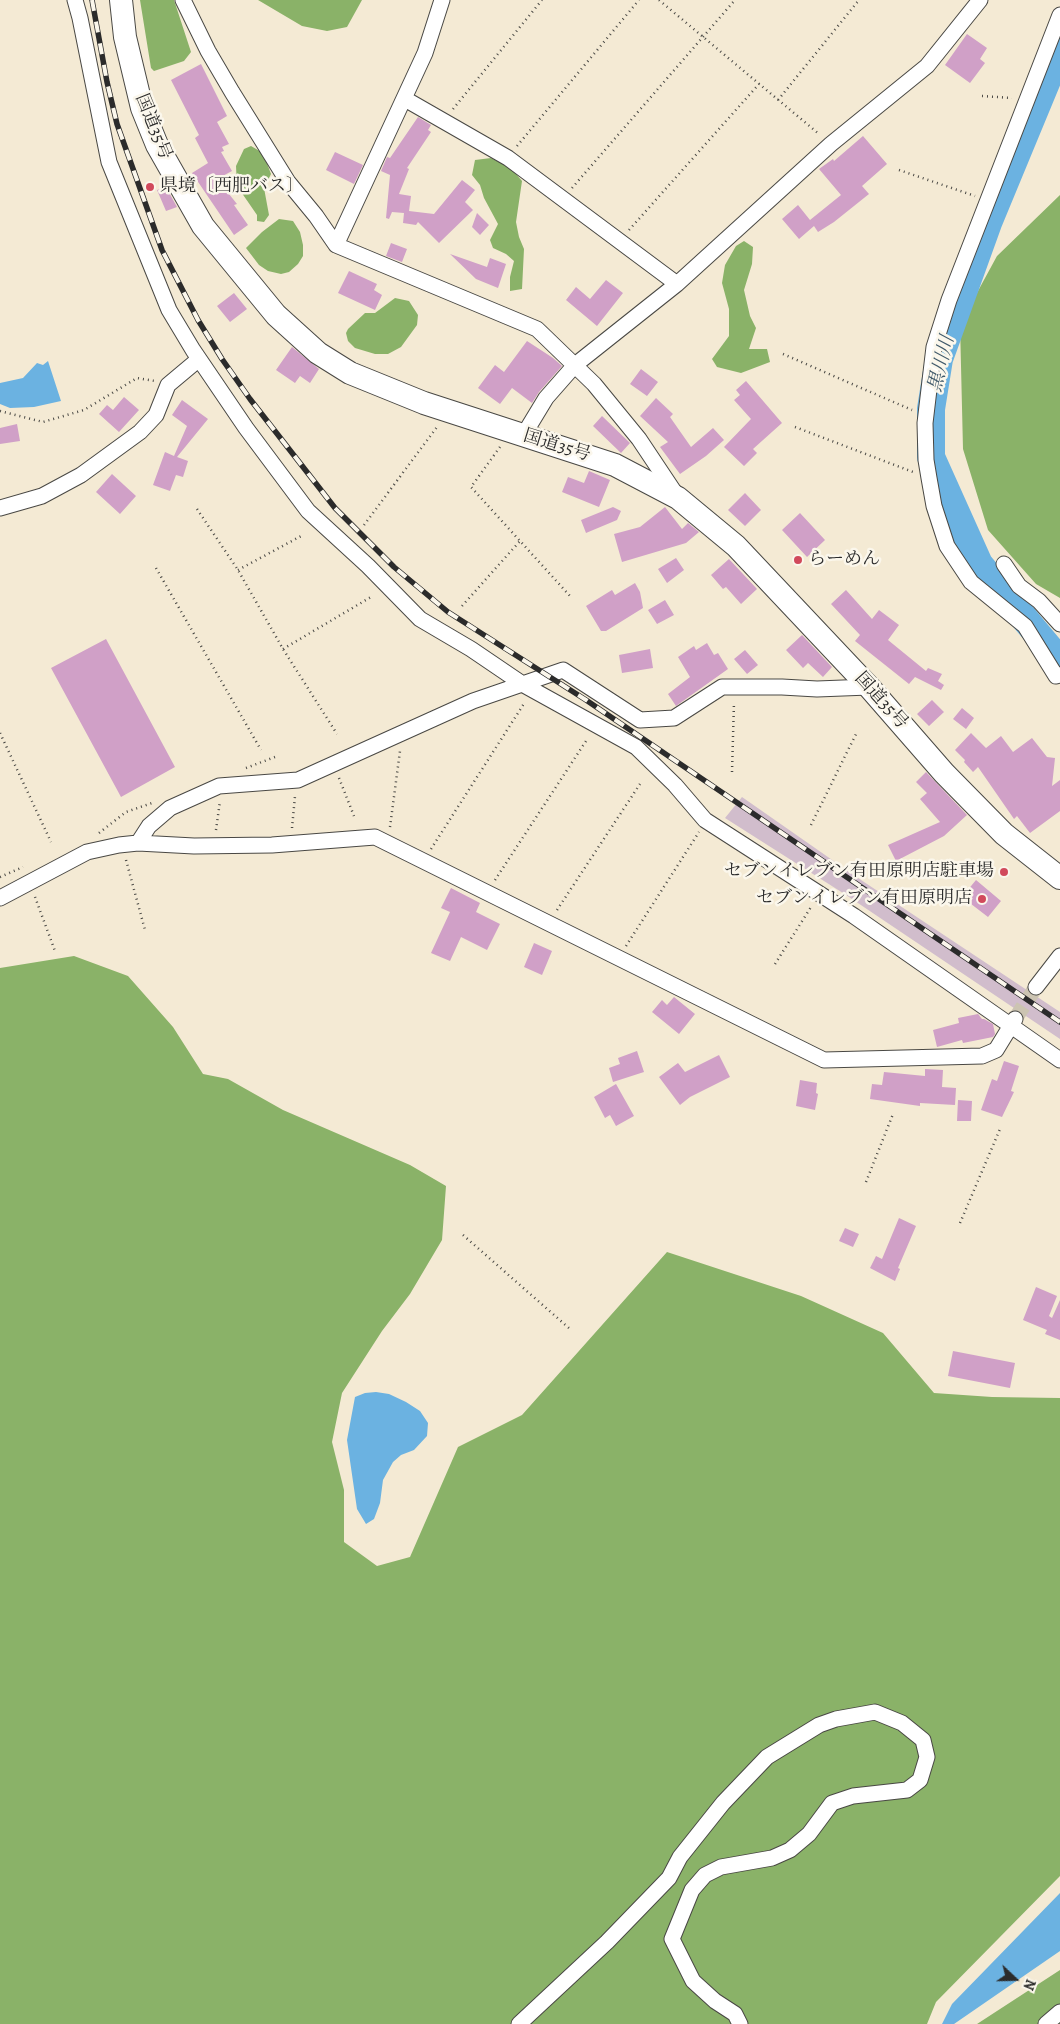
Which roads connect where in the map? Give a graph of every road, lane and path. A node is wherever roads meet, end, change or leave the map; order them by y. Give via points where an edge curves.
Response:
1 (74, 0) edge
2 (121, 0) edge
3 (183, 0) edge
4 (442, 0) edge
5 (542, 0) edge
6 (639, 0) edge
7 (660, 0) edge
8 (735, 0) edge
9 (859, 0) edge
10 (980, 0) edge
11 (1060, 15) edge
12 (704, 38) junction
13 (759, 84) junction
14 (982, 96) dead end
15 (405, 99) junction
16 (1027, 99) junction
17 (778, 100) junction
18 (449, 114) dead end
19 (825, 139) dead end
20 (512, 152) dead end
21 (899, 170) dead end
22 (569, 192) dead end
23 (988, 201) junction
24 (627, 232) dead end
25 (336, 246) junction
26 (678, 284) junction
27 (784, 354) dead end
28 (199, 360) junction
29 (575, 365) junction
30 (168, 385) junction
31 (0, 411) edge
32 (926, 415) junction
33 (438, 426) dead end
34 (795, 427) dead end
35 (523, 436) junction
36 (500, 447) dead end
37 (929, 478) junction
38 (678, 498) junction
39 (0, 508) edge
40 (197, 508) dead end
41 (364, 525) dead end
42 (303, 535) dead end
43 (520, 541) junction
44 (1004, 564) dead end
45 (156, 568) dead end
46 (238, 570) junction
47 (570, 596) dead end
48 (371, 597) dead end
49 (462, 606) dead end
50 (1060, 624) edge
51 (283, 649) junction
52 (1058, 675) edge
53 (869, 687) junction
54 (526, 691) junction
55 (734, 693) dead end
56 (856, 732) dead end
57 (0, 733) edge
58 (337, 734) dead end
59 (586, 741) dead end
60 (401, 744) dead end
61 (261, 750) dead end
62 (275, 757) dead end
63 (238, 771) dead end
64 (337, 772) dead end
65 (732, 772) dead end
66 (640, 784) dead end
67 (295, 796) dead end
68 (220, 801) dead end
69 (154, 802) dead end
70 (354, 816) dead end
71 (811, 825) dead end
72 (216, 830) dead end
73 (389, 831) dead end
74 (700, 831) dead end
75 (291, 832) dead end
76 (95, 836) dead end
77 (51, 842) dead end
78 (138, 843) junction
79 (429, 853) dead end
80 (125, 856) dead end
81 (27, 865) dead end
82 (0, 877) edge
83 (1060, 878) edge
84 (494, 882) dead end
85 (33, 891) dead end
86 (0, 898) edge
87 (815, 902) dead end
88 (556, 913) dead end
89 (145, 930) dead end
90 (624, 948) dead end
91 (55, 951) dead end
92 (1060, 956) edge
93 (775, 964) dead end
94 (1036, 987) tunnel mouth
95 (1013, 1023) junction
96 (1060, 1060) edge
97 (893, 1114) dead end
98 (1000, 1129) dead end
99 (866, 1182) dead end
100 (960, 1224) dead end
101 (463, 1236) dead end
102 (570, 1329) dead end
103 (1060, 2012) edge
104 (519, 2024) edge
105 (740, 2024) edge
106 (1046, 2024) edge

1 - 28 street via 109,162 168,310
2 - 35 highway, 国道35号 via 140,99 157,145 203,226 276,315 318,353 350,373 424,403
3 - 25 street via 208,51 288,182
4 - 15 street via 426,53
5 - 18 path
6 - 20 path
7 - 12 path
8 - 12 path
9 - 17 path
10 - 26 street via 927,66 831,144
11 - 16 street
12 - 13 path
12 - 22 path
13 - 17 path
13 - 24 path
14 - 16 path
15 - 25 street
15 - 26 street via 508,158
16 - 23 street
17 - 19 path
21 - 23 path
23 - 32 street via 934,347
25 - 29 street via 537,330
26 - 29 street
27 - 32 path
28 - 30 street
28 - 54 street via 308,511 420,619 471,649
29 - 35 street via 546,398
29 - 38 street via 640,439
30 - 31 path via 137,378 84,410 43,422
30 - 39 street via 156,415 132,438 81,475 42,496
32 - 37 street
33 - 41 path
34 - 37 path
35 - 38 highway, 国道35号 via 615,465
36 - 43 path via 470,487
37 - 52 street via 947,546 961,568 971,582 1024,626
38 - 53 highway, 国道35号 via 736,546
40 - 46 path
42 - 46 path
43 - 47 path
43 - 49 path
44 - 50 street via 1019,586 1039,601
45 - 61 path
46 - 51 path
48 - 51 path
51 - 58 path
53 - 54 street via 722,687 674,718 640,720 563,670
53 - 83 highway, 国道35号 via 944,773 1004,834
54 - 78 street via 473,701 298,780 219,786 170,808 149,826
54 - 79 path
54 - 95 street via 636,747 705,820
55 - 65 path
56 - 71 path
57 - 77 path
59 - 84 path
60 - 73 path
62 - 63 path
64 - 70 path
66 - 88 path
67 - 75 path
68 - 72 path
69 - 76 path via 126,812
74 - 90 path
78 - 86 street via 87,852
78 - 95 street via 272,845 375,838 824,1060 982,1056 996,1050
80 - 89 path
81 - 82 path
85 - 91 path
87 - 93 path
92 - 94 street
95 - 96 street
97 - 99 path
98 - 100 path
101 - 102 path
103 - 106 street
104 - 105 street via 607,1942 669,1878 680,1858 722,1803 767,1757 836,1719 875,1712 902,1722 923,1740 927,1757 920,1780 907,1790 853,1796 832,1803 809,1834 790,1850 772,1858 721,1867 704,1875 692,1890 672,1939 693,1981 736,2014

